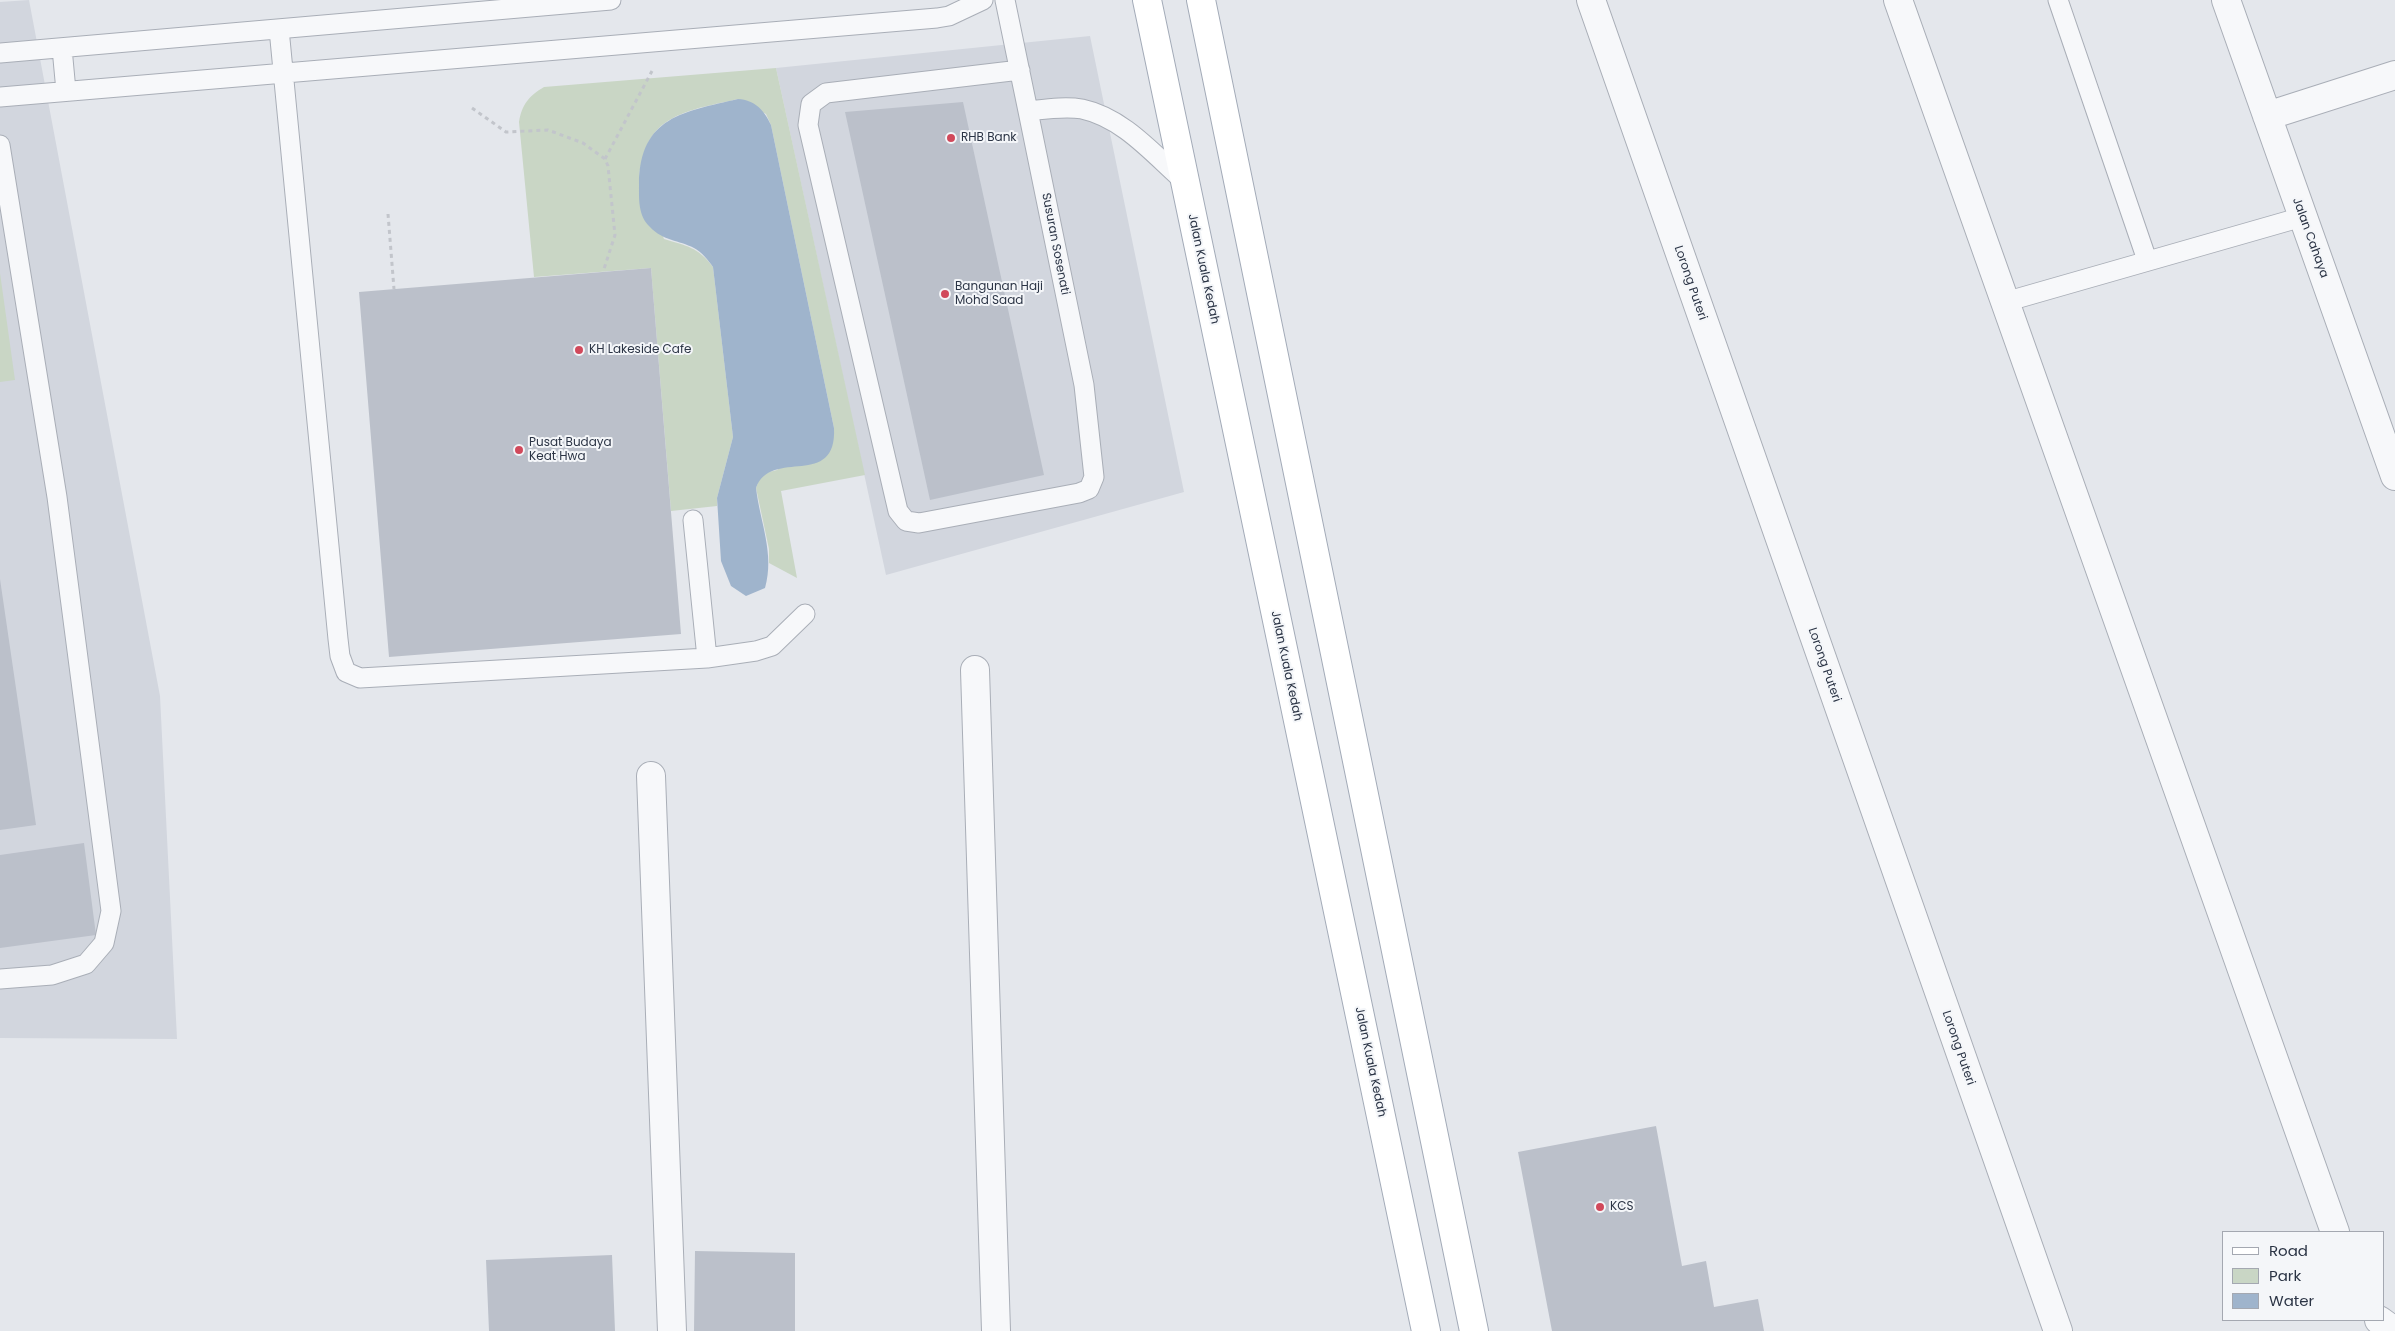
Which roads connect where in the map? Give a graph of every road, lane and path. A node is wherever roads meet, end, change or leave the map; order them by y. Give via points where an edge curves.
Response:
1 (611, 0) edge
2 (983, 0) edge
3 (1005, 0) edge
4 (1147, 0) edge
5 (1201, 0) edge
6 (1591, 0) edge
7 (1898, 0) edge
8 (2059, 0) edge
9 (2226, 0) edge
10 (279, 29) junction
11 (667, 41) junction
12 (62, 48) junction
13 (0, 53) edge
14 (1020, 70) junction
15 (284, 73) junction
16 (2395, 75) edge
17 (66, 91) junction
18 (0, 97) edge
19 (472, 108) dead end
20 (1028, 111) junction
21 (2267, 116) junction
22 (0, 145) edge
23 (605, 159) junction
24 (1185, 182) junction
25 (388, 214) dead end
26 (2302, 217) junction
27 (2147, 260) junction
28 (603, 272) dead end
29 (394, 289) dead end
30 (2006, 302) junction
31 (2388, 438) edge
32 (2395, 476) edge
33 (694, 520) dead end
34 (805, 614) dead end
35 (707, 658) junction
36 (975, 670) dead end
37 (651, 776) dead end
38 (0, 979) edge
39 (2335, 1231) edge
40 (2380, 1321) edge
41 (672, 1331) edge
42 (996, 1331) edge
43 (1426, 1331) edge
44 (1474, 1331) edge
45 (2058, 1331) edge
46 (2394, 1331) edge

1 - 10 lane
2 - 11 lane via 949,16 937,18
3 - 14 lane, Susuran Sosenati
4 - 24 main road, Jalan Kuala Kedah
5 - 44 main road
6 - 45 street, Lorong Puteri
7 - 30 street
8 - 27 lane
9 - 21 street, Jalan Cahaya
10 - 12 lane
10 - 15 lane
11 - 15 lane
11 - 23 path
12 - 13 lane
12 - 17 lane
14 - 20 lane, Susuran Sosenati
14 - 20 lane, Susuran Sosenati via 826,93 811,104 808,125 898,510 906,521 919,523 1079,493 1089,489 1094,477 1084,385
15 - 17 lane
15 - 35 lane via 340,656 346,672 360,678
16 - 21 street
17 - 18 lane
19 - 23 path via 506,132 548,130 583,143
20 - 24 lane via 1061,108 1099,114 1118,123
21 - 26 street, Jalan Cahaya
22 - 38 lane via 57,498 111,911 104,943 86,964 52,975
23 - 28 path via 615,235
24 - 43 main road, Jalan Kuala Kedah
25 - 29 path
26 - 27 lane
26 - 31 street, Jalan Cahaya
27 - 30 lane
30 - 39 street
31 - 32 street, Jalan Cahaya
33 - 35 lane
34 - 35 lane via 772,646
36 - 42 street
37 - 41 street
40 - 46 street

